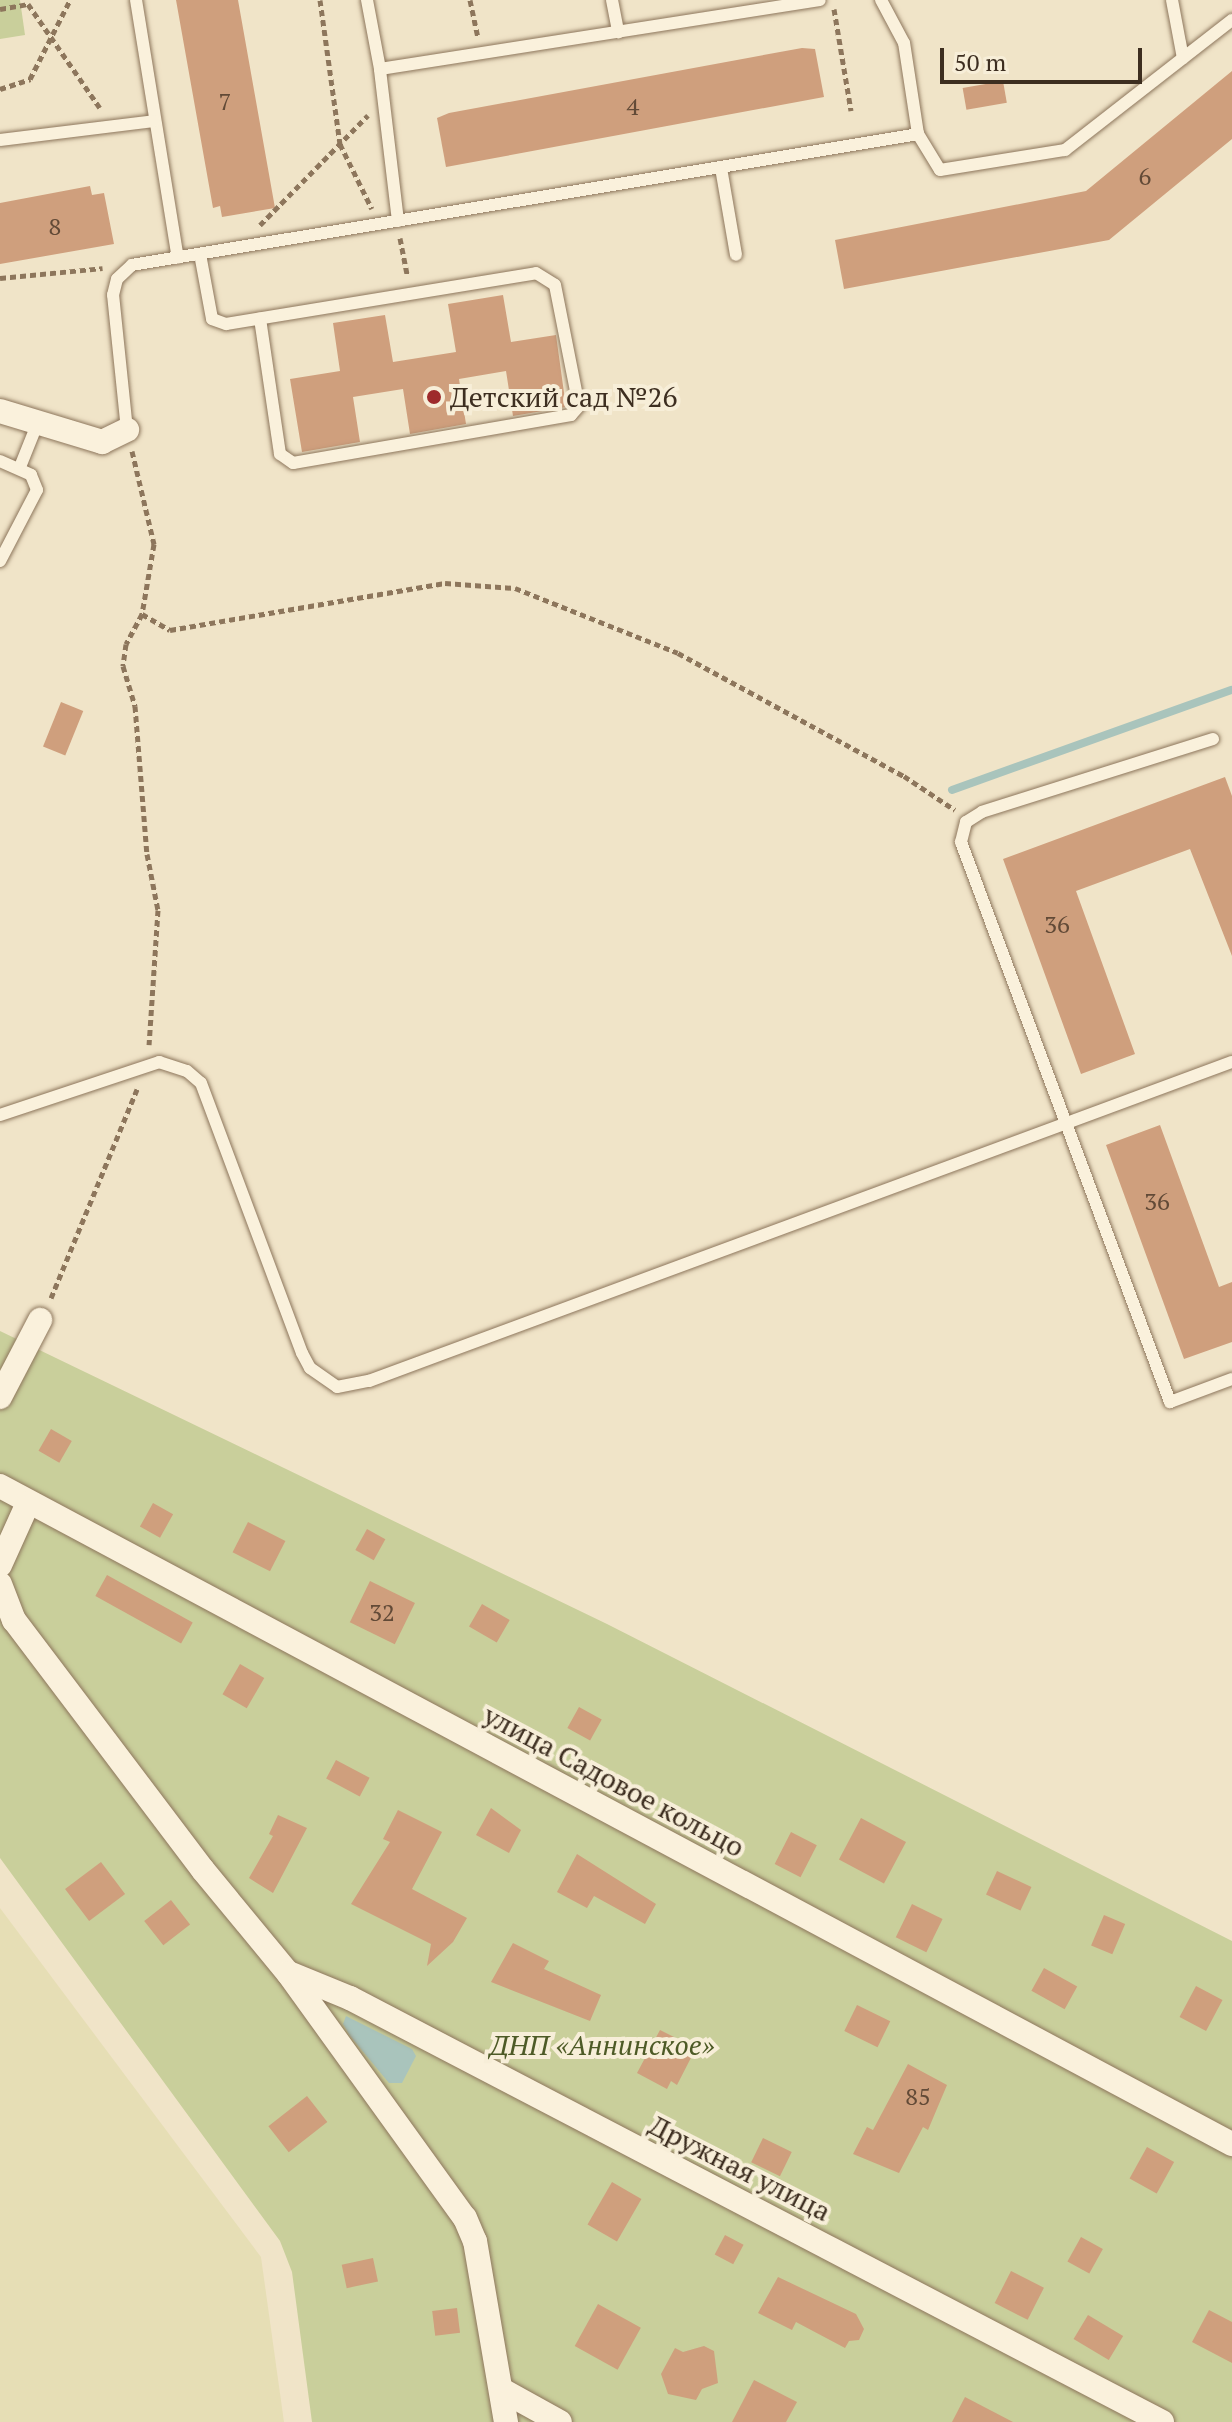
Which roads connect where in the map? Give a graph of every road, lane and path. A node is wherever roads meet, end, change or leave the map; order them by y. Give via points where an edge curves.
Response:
1 (70, 0) edge
2 (136, 0) edge
3 (320, 0) edge
4 (367, 0) edge
5 (470, 0) edge
6 (612, 0) edge
7 (820, 0) edge
8 (832, 0) edge
9 (881, 0) edge
10 (1172, 0) edge
11 (31, 2) edge
12 (0, 9) edge
13 (1232, 20) edge
14 (618, 32) junction
15 (52, 39) junction
16 (481, 51) junction
17 (1183, 58) junction
18 (380, 69) junction
19 (0, 89) edge
20 (384, 100) junction
21 (851, 111) dead end
22 (154, 121) junction
23 (112, 126) junction
24 (918, 134) junction
25 (0, 140) edge
26 (340, 144) junction
27 (721, 168) junction
28 (398, 221) junction
29 (380, 224) junction
30 (237, 248) junction
31 (200, 254) junction
32 (736, 255) dead end
33 (178, 258) junction
34 (107, 267) dead end
35 (0, 278) edge
36 (410, 292) junction
37 (260, 318) junction
38 (0, 411) edge
39 (38, 422) junction
40 (127, 430) junction
41 (0, 461) edge
42 (20, 467) junction
43 (0, 561) edge
44 (142, 614) junction
45 (1213, 739) dead end
46 (969, 819) junction
47 (1232, 1062) edge
48 (147, 1065) junction
49 (0, 1115) edge
50 (1065, 1125) junction
51 (40, 1320) joint
52 (1232, 1379) edge
53 (0, 1397) edge
54 (0, 1486) edge
55 (28, 1503) junction
56 (0, 1565) edge
57 (0, 1584) edge
58 (288, 1973) junction
59 (1232, 2144) edge
60 (502, 2390) junction
61 (506, 2422) edge
62 (560, 2422) edge
63 (1162, 2422) edge

1 - 15 path
2 - 22 lane
3 - 26 path
4 - 18 lane
5 - 16 path
6 - 14 lane
7 - 14 lane
8 - 21 path
9 - 24 lane via 904,43
10 - 17 lane
11 - 12 path
11 - 15 path
13 - 17 lane
14 - 16 lane
15 - 19 path via 30,79
15 - 23 path
16 - 18 lane
17 - 24 lane via 1065,150 940,170
18 - 20 lane
20 - 26 path
20 - 28 lane
22 - 23 lane
22 - 33 lane
23 - 25 lane
24 - 27 lane
26 - 29 path
26 - 30 path
27 - 28 lane
27 - 32 lane
28 - 29 lane
28 - 36 path
29 - 30 lane
30 - 31 lane
31 - 33 lane
31 - 37 lane via 212,319 226,324
33 - 40 lane via 132,265 117,279 113,295
34 - 35 path
36 - 37 lane
36 - 37 lane via 536,273 555,285 579,406 571,415 293,463 280,454
38 - 39 street
39 - 40 street via 102,442
39 - 42 lane
40 - 44 path via 154,544
41 - 42 lane
42 - 43 lane via 31,475 37,490
44 - 46 path via 170,630 445,583 515,588 678,653 904,776
44 - 48 path via 126,644 123,666 135,706 145,841 158,910
45 - 46 lane
46 - 50 lane via 961,842
47 - 50 lane
48 - 49 lane
48 - 50 lane via 170,1065 201,1083 302,1353 316,1375 337,1387 369,1381
48 - 51 path
50 - 52 lane via 1170,1402
51 - 53 street
54 - 55 street, улица Садовое кольцо
55 - 56 street
55 - 59 street, улица Садовое кольцо
57 - 58 street via 14,1620
58 - 60 street via 465,2218 475,2241
58 - 63 street, Дружная улица via 350,1998
60 - 61 street
60 - 62 street

